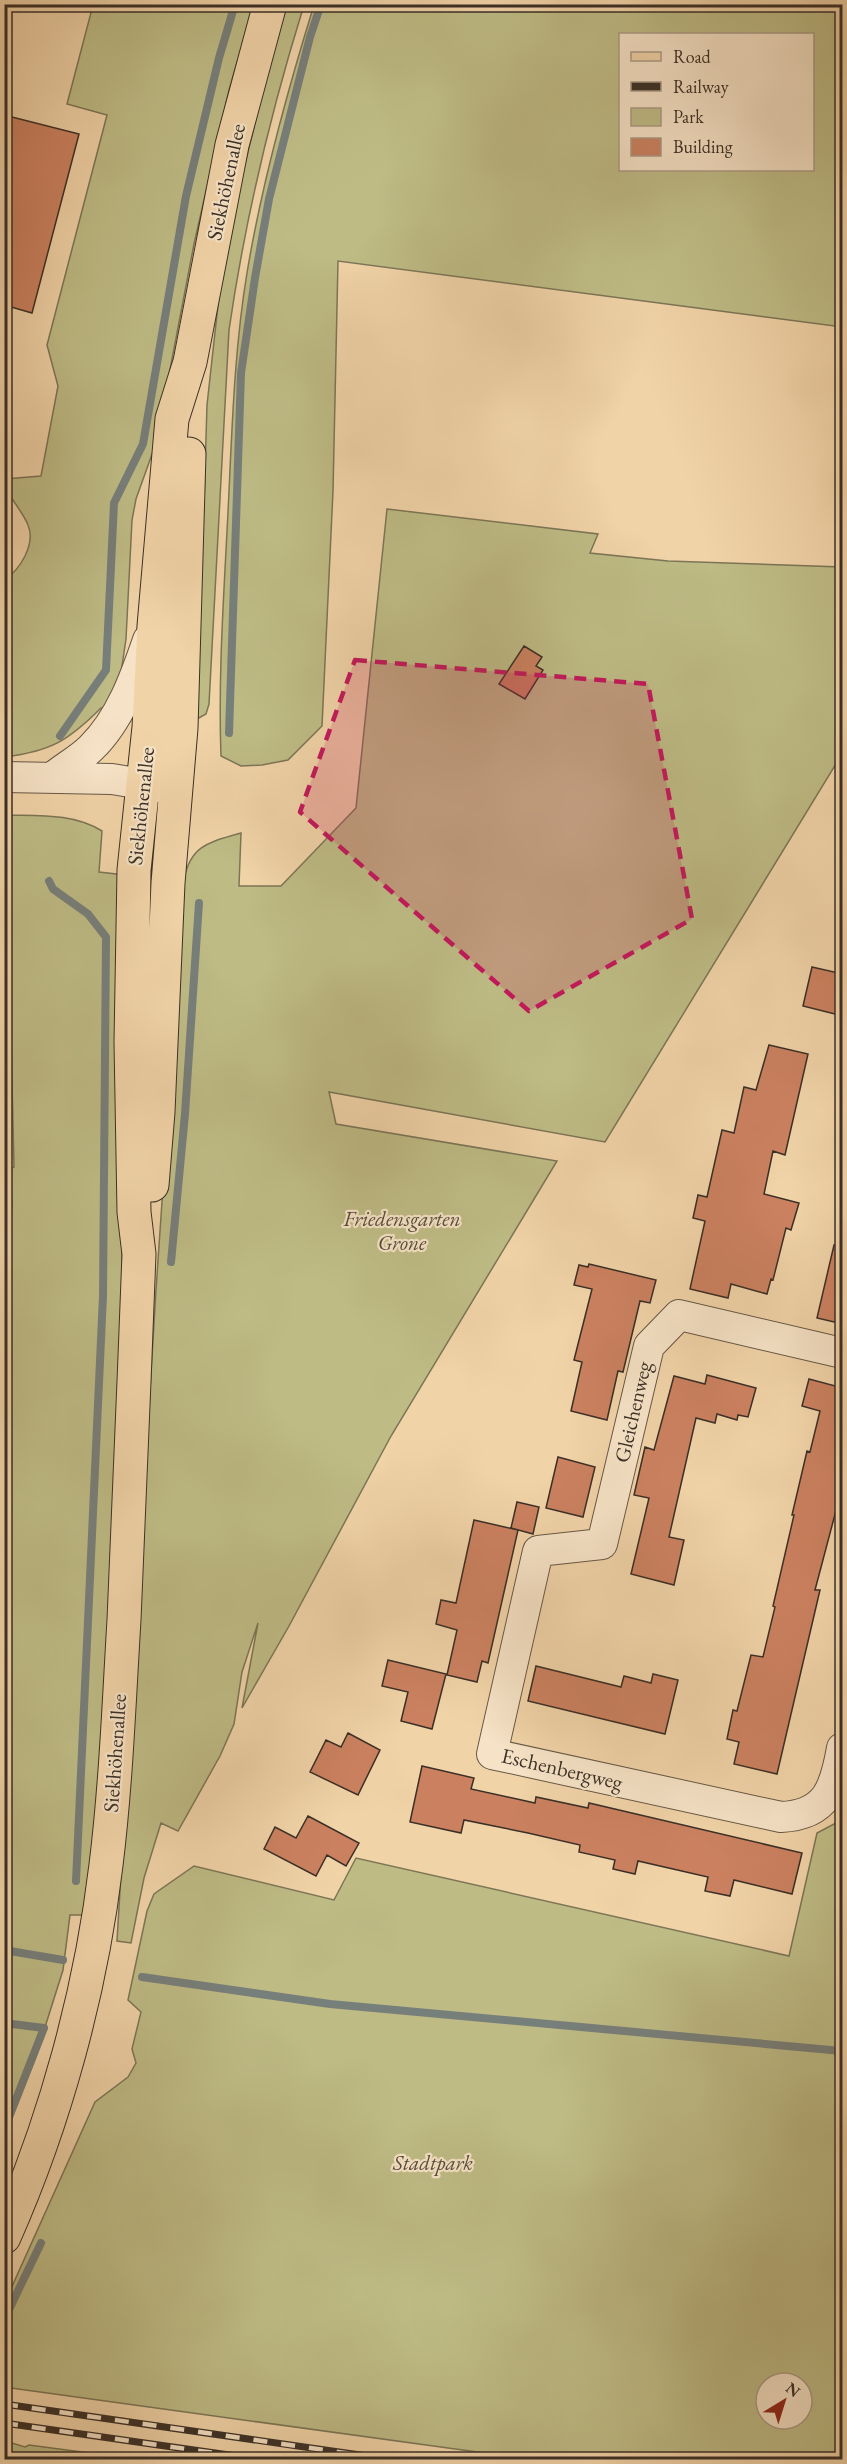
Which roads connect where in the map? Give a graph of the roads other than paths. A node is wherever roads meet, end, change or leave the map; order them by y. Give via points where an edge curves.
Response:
1 (270, 4) edge
2 (190, 362) junction
3 (154, 626) junction
4 (4, 777) edge
5 (53, 777) junction
6 (4, 793) edge
7 (142, 793) junction
8 (175, 798) junction
9 (139, 1254) junction
10 (843, 1353) edge
11 (602, 1544) joint
12 (841, 1762) edge
13 (4, 2237) edge

1 - 2 main road, Siekhöhenallee via 232,145
2 - 3 main road, Siekhöhenallee via 172,419
2 - 8 main road, Siekhöhenallee via 181,728
3 - 5 street via 133,683 111,724 91,748
3 - 7 main road, Siekhöhenallee via 151,713
4 - 5 street
5 - 7 street via 112,779
6 - 7 street via 98,797
7 - 8 street
7 - 9 main road, Siekhöhenallee via 134,870 131,1042 134,1212
8 - 9 main road, Siekhöhenallee via 150,1214
9 - 13 main road, Siekhöhenallee via 118,1739 106,1867 80,2005 54,2104 25,2191
10 - 11 street, Gleichenweg via 679,1315 649,1346
11 - 12 street, Eschenbergweg via 538,1551 492,1754 780,1817 807,1813 817,1807 832,1788

